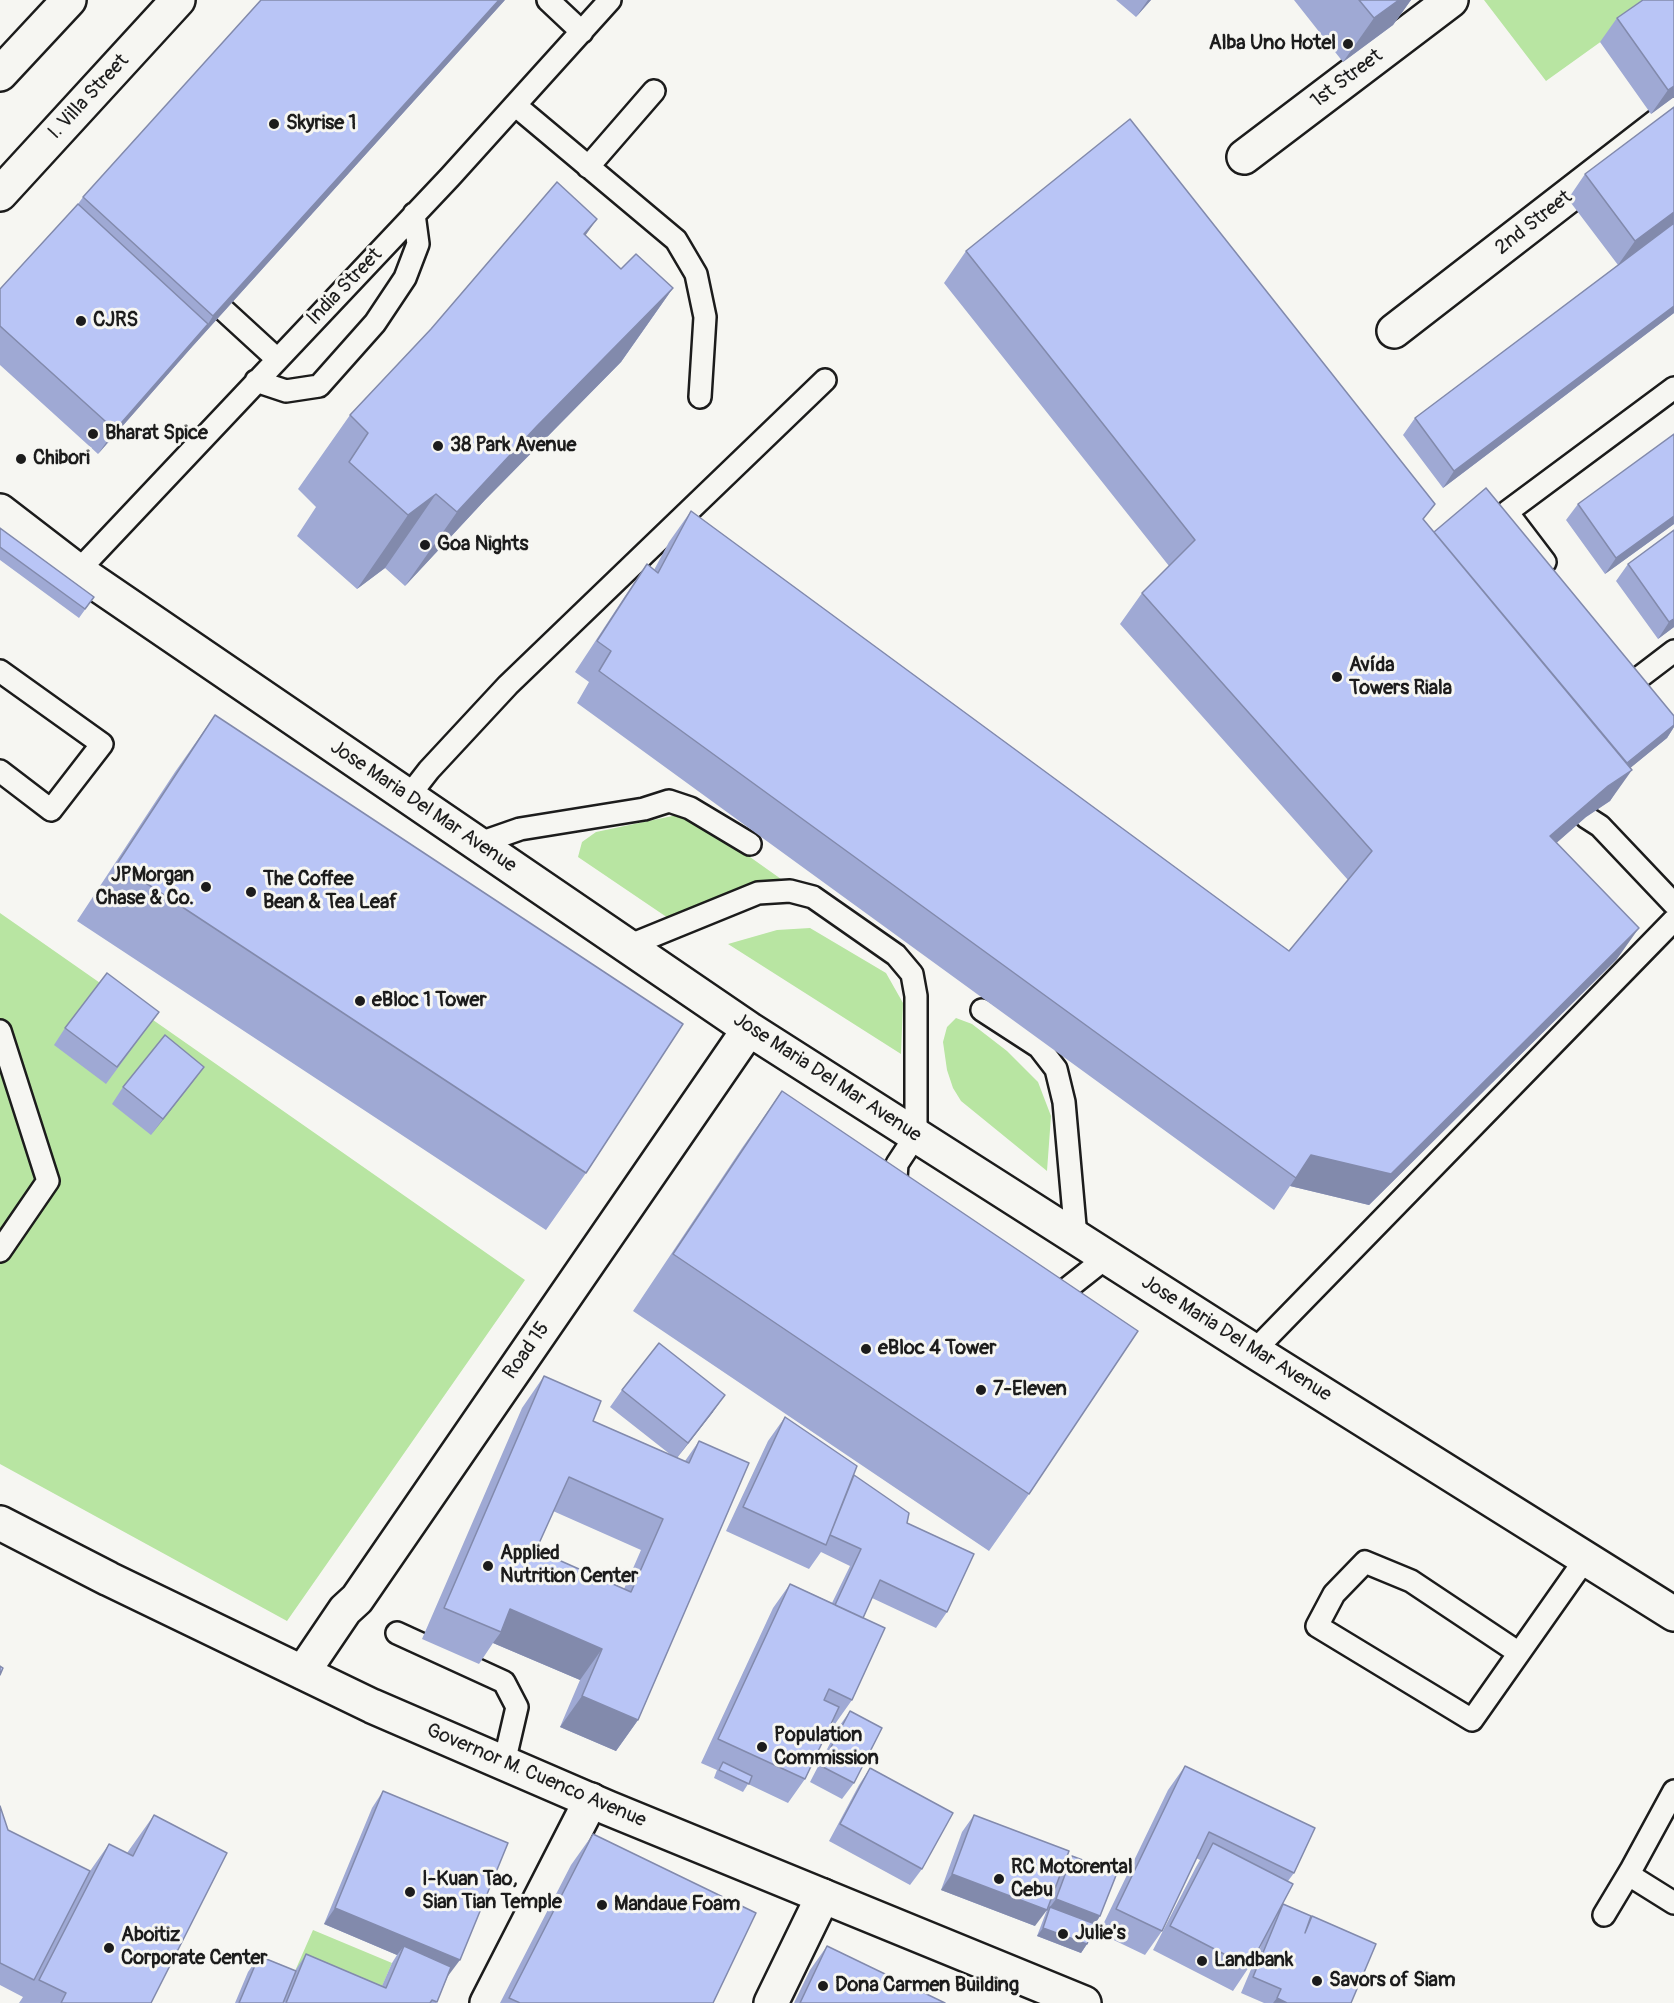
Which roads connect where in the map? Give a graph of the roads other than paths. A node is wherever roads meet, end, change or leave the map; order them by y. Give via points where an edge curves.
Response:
1 (69, 0) edge
2 (178, 0) edge
3 (548, 0) edge
4 (610, 0) edge
5 (1450, 0) edge
6 (582, 32) junction
7 (0, 74) edge
8 (654, 91) dead end
9 (515, 105) junction
10 (1674, 114) edge
11 (1244, 157) dead end
12 (588, 167) junction
13 (0, 194) edge
14 (414, 214) junction
15 (186, 277) edge
16 (1394, 331) dead end
17 (277, 359) junction
18 (825, 380) dead end
19 (256, 381) junction
20 (1674, 388) edge
21 (700, 397) dead end
22 (0, 511) edge
23 (78, 571) junction
24 (1557, 577) edge
25 (1674, 651) edge
26 (1622, 661) edge
27 (0, 671) edge
28 (0, 771) edge
29 (408, 797) junction
30 (1586, 817) edge
31 (477, 844) junction
32 (750, 844) dead end
33 (1674, 904) edge
34 (1674, 920) edge
35 (628, 946) junction
36 (982, 1010) dead end
37 (749, 1029) junction
38 (0, 1031) edge
39 (916, 1136) junction
40 (905, 1209) edge
41 (1076, 1238) junction
42 (0, 1251) edge
43 (1107, 1257) junction
44 (1025, 1298) edge
45 (1254, 1352) junction
46 (0, 1522) edge
47 (1586, 1558) junction
48 (1672, 1610) edge
49 (397, 1633) dead end
50 (1519, 1653) junction
51 (303, 1672) junction
52 (504, 1763) junction
53 (1674, 1791) edge
54 (591, 1800) junction
55 (1631, 1870) junction
56 (823, 1896) junction
57 (1674, 1903) edge
58 (1604, 1915) dead end
59 (487, 2003) edge
60 (771, 2003) edge
61 (1084, 2003) edge

1 - 7 street
2 - 13 street, I. Villa Street
3 - 6 lane
4 - 6 lane, India Street
5 - 11 street, 1st Street
6 - 9 lane, India Street
8 - 12 lane
9 - 12 lane
9 - 14 lane, India Street
10 - 16 street, 2nd Street
12 - 21 lane via 676,240 696,274 705,317
14 - 17 lane, India Street
14 - 19 lane via 418,244 405,278 375,323 319,386 286,391
15 - 17 lane
17 - 19 lane, India Street
18 - 29 lane via 508,685
19 - 23 lane, India Street
20 - 24 lane via 1507,512
22 - 23 street, Jose Maria Del Mar Avenue
23 - 29 street, Jose Maria Del Mar Avenue
25 - 26 lane via 1642,688
27 - 28 lane via 102,744 51,810
29 - 31 street, Jose Maria Del Mar Avenue
30 - 33 lane via 1600,826
31 - 32 lane via 520,829 644,809 669,801 690,808
31 - 35 street, Jose Maria Del Mar Avenue
34 - 45 lane
35 - 37 street, Jose Maria Del Mar Avenue
35 - 39 lane via 758,892 790,891 813,897 896,955 912,974 916,996
36 - 41 lane via 1039,1047 1056,1070 1064,1102
37 - 39 street, Jose Maria Del Mar Avenue
37 - 51 street, Road 15
38 - 42 lane via 48,1182
39 - 40 lane via 897,1164 895,1192
39 - 41 street, Jose Maria Del Mar Avenue
41 - 43 street, Jose Maria Del Mar Avenue
43 - 44 lane via 1059,1294
43 - 45 street, Jose Maria Del Mar Avenue
45 - 47 street, Jose Maria Del Mar Avenue
46 - 51 street, Governor M. Cuenco Avenue
47 - 48 street, Jose Maria Del Mar Avenue
47 - 50 lane
49 - 52 lane via 504,1682 517,1707
50 - 50 lane via 1472,1720 1317,1626 1334,1594 1365,1562 1411,1581
51 - 52 street, Governor M. Cuenco Avenue
52 - 54 street, Governor M. Cuenco Avenue
53 - 55 lane
54 - 56 street, Governor M. Cuenco Avenue
54 - 59 street
55 - 57 lane via 1634,1878
55 - 58 lane
56 - 60 street
56 - 61 street, Governor M. Cuenco Avenue

